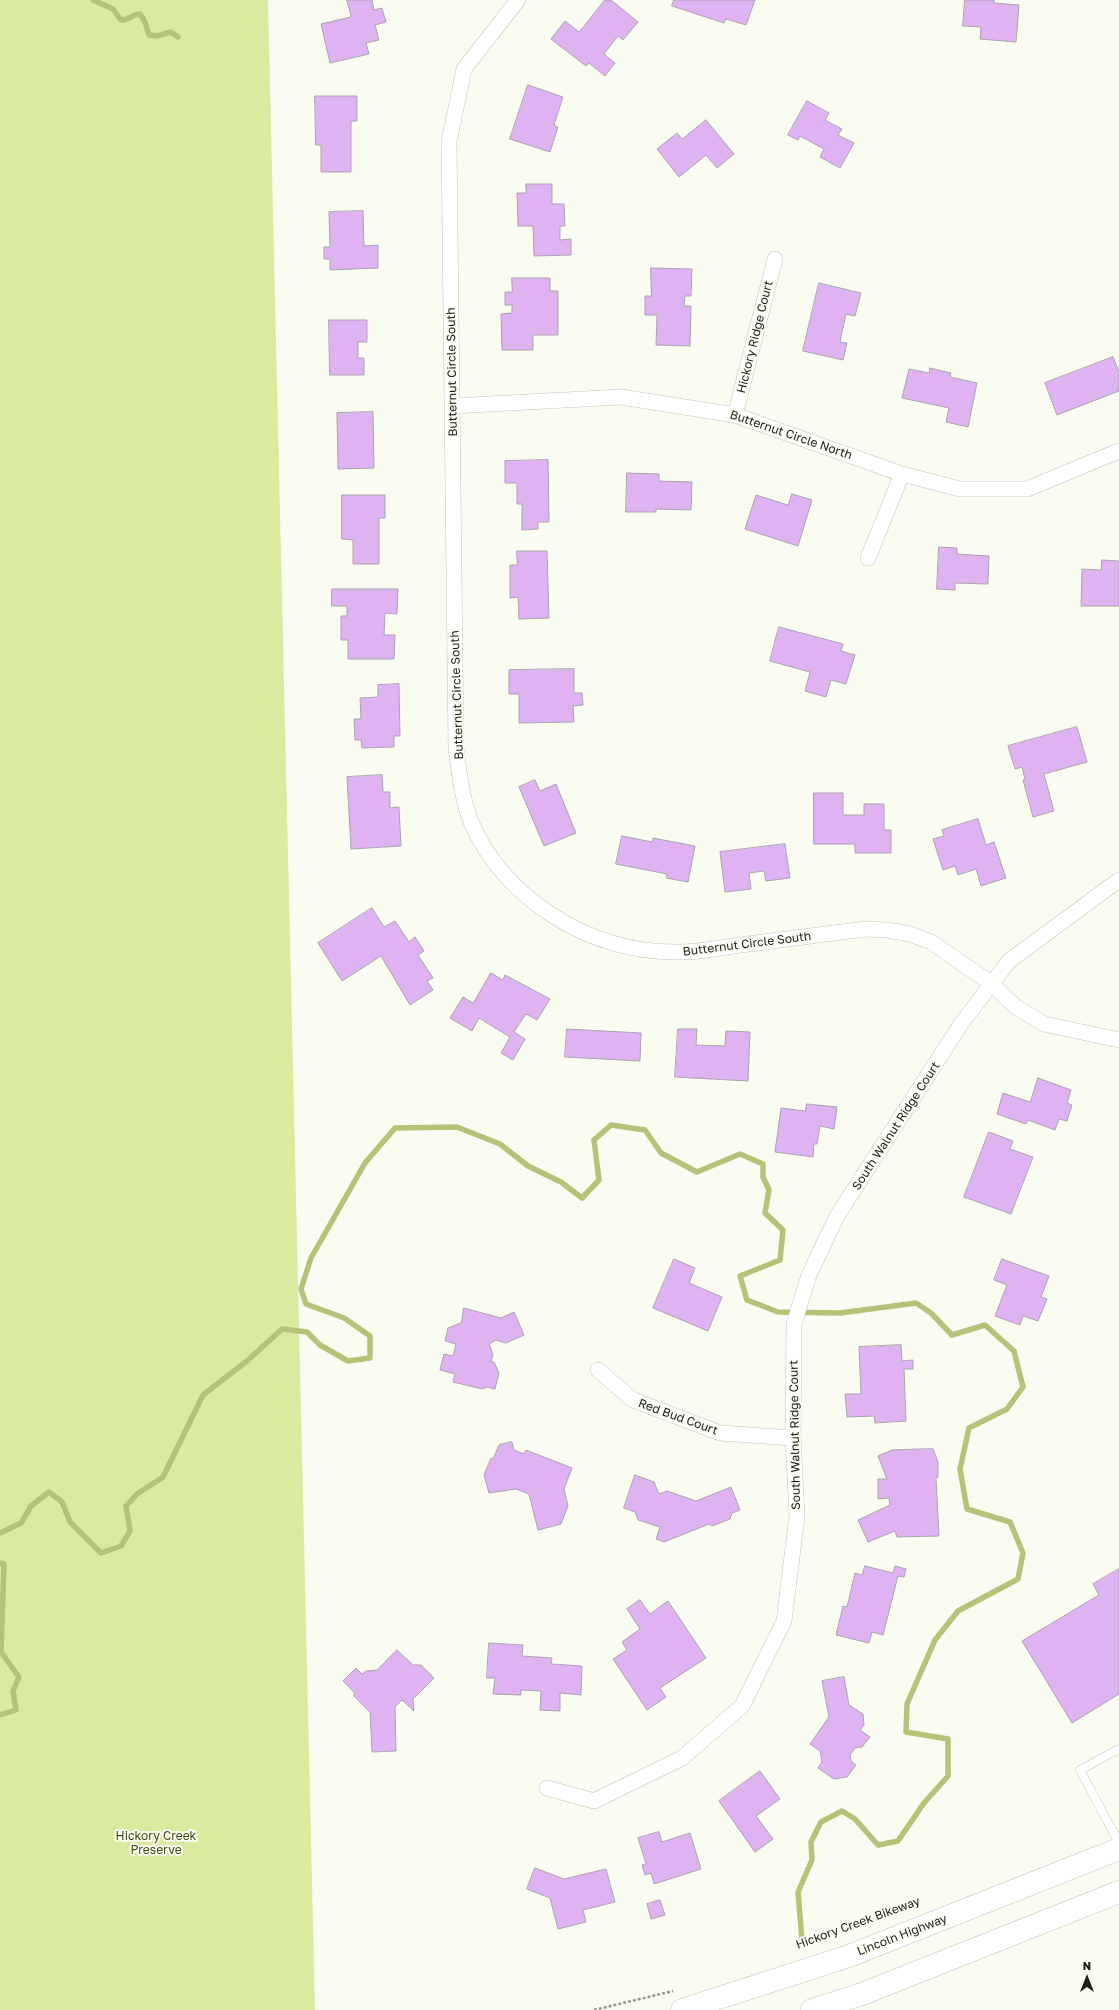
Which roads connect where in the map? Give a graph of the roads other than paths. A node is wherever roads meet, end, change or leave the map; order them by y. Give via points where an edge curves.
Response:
1 (518, 0) edge
2 (774, 259) dead end
3 (452, 406) junction
4 (735, 415) junction
5 (1119, 452) edge
6 (902, 474) junction
7 (868, 558) dead end
8 (1119, 880) edge
9 (992, 984) junction
10 (1119, 1040) edge
11 (598, 1370) dead end
12 (793, 1438) junction
13 (1119, 1750) edge
14 (547, 1788) dead end
15 (1119, 1842) edge
16 (1119, 1849) edge
17 (1119, 1892) edge
18 (679, 2000) edge
19 (812, 2010) edge

1 - 3 street, Butternut Circle South via 464,69 449,142
2 - 4 street, Hickory Ridge Court
3 - 4 street, Butternut Circle North via 621,397
3 - 9 street, Butternut Circle South via 456,748 471,820 482,842 514,886 542,909 578,929 641,950 697,952 848,931 887,930 910,934 931,942
4 - 6 street, Butternut Circle North
5 - 6 street, Butternut Circle North via 1027,489 960,489
6 - 7 street
8 - 9 street, South Walnut Ridge Court via 1009,961
9 - 10 street, Butternut Circle South via 1016,1007 1044,1024
9 - 12 street, South Walnut Ridge Court via 961,1024 837,1216 809,1276 794,1324
11 - 12 street, Red Bud Court via 633,1400 720,1433
12 - 14 street, South Walnut Ridge Court via 797,1516 784,1621 742,1706 682,1758 594,1801
13 - 15 lane via 1080,1770
16 - 18 main road, Lincoln Highway via 849,1956
17 - 19 main road via 862,1994

